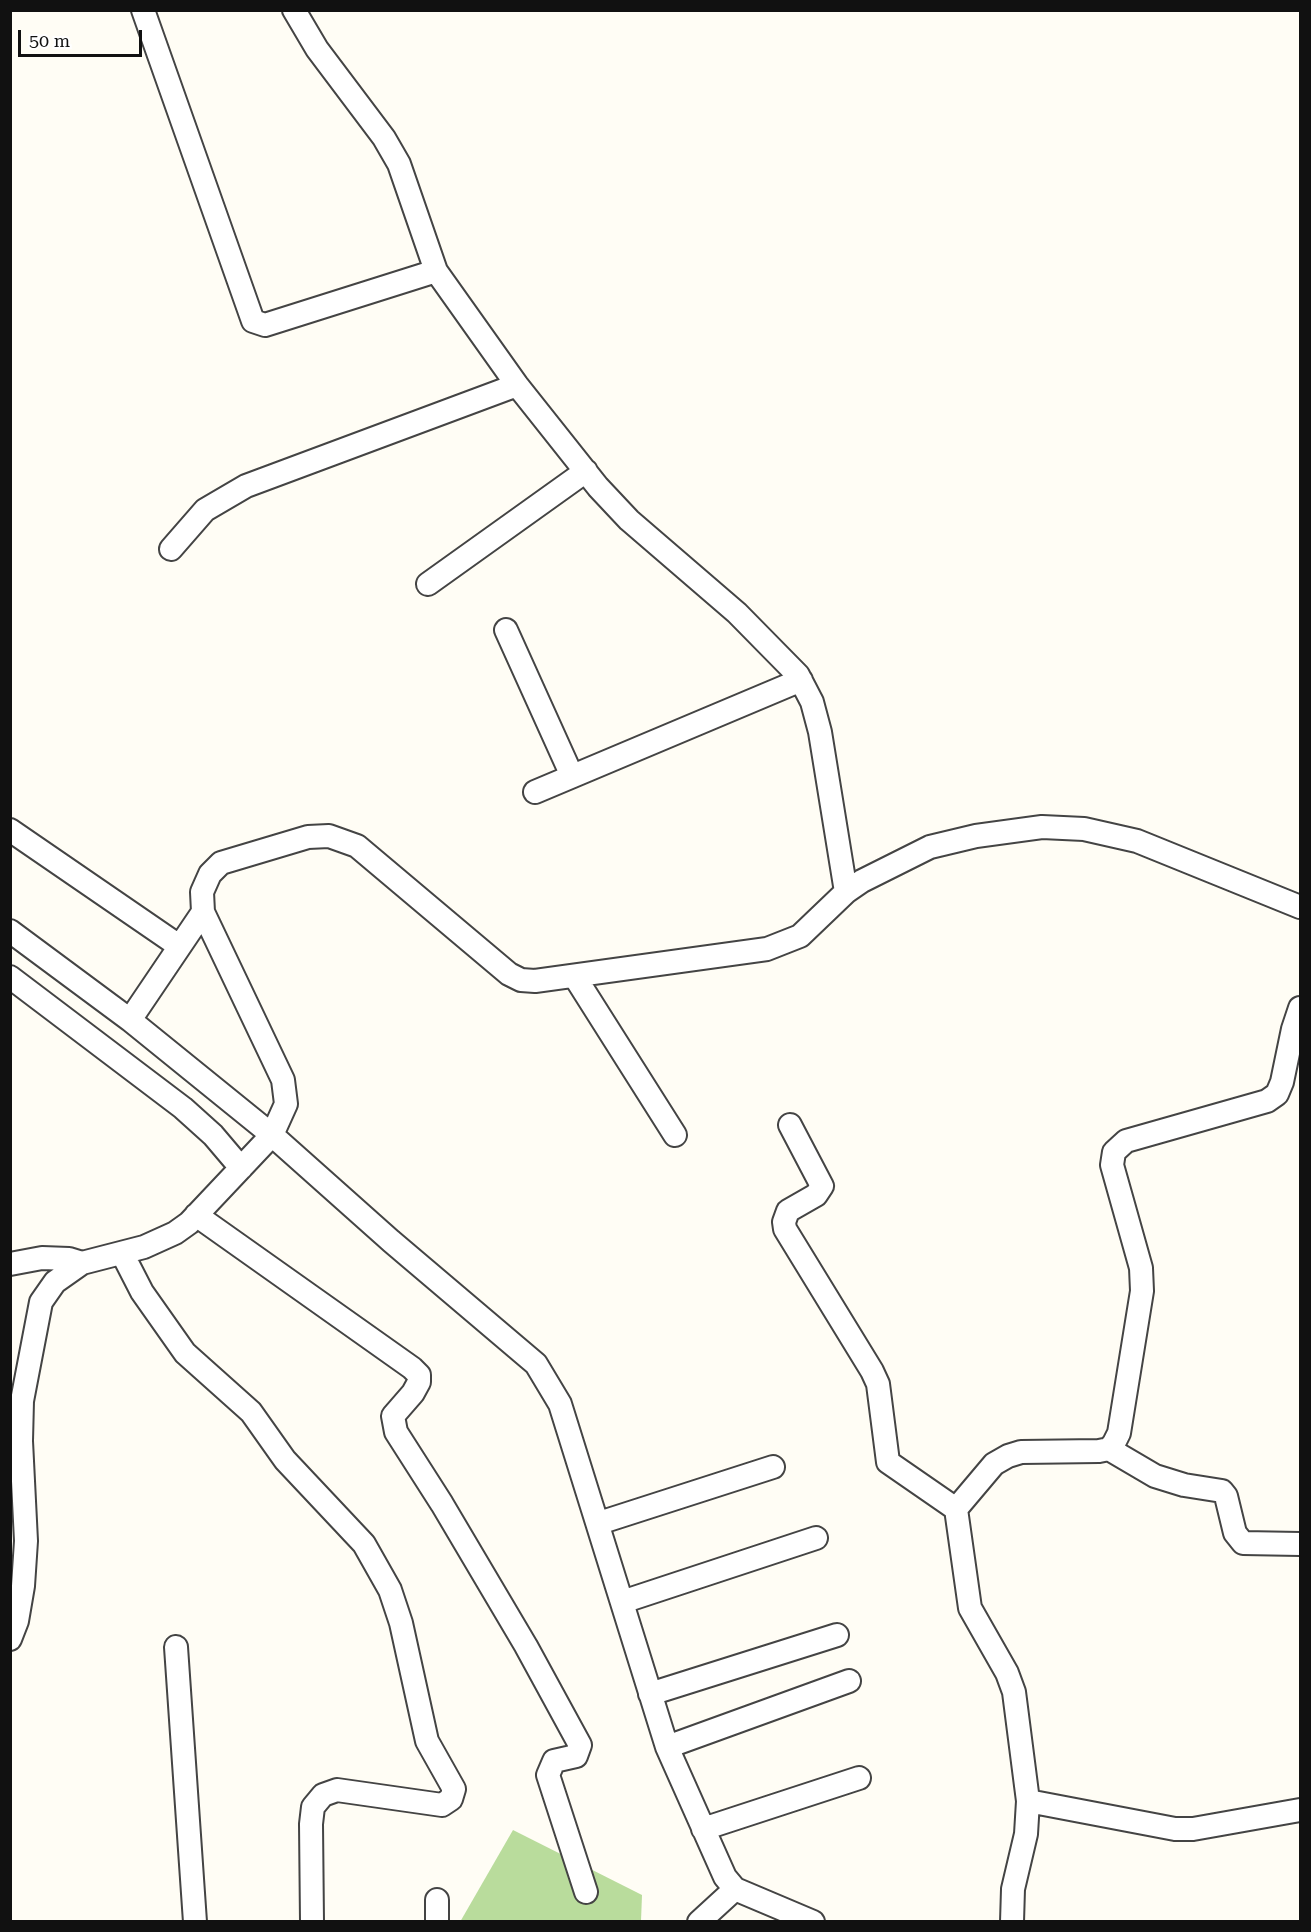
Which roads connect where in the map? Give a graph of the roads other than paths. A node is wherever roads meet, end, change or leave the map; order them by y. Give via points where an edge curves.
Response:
1 (143, 10) edge
2 (294, 10) edge
3 (436, 271) junction
4 (517, 385) junction
5 (586, 471) junction
6 (171, 549) dead end
7 (428, 584) dead end
8 (506, 630) dead end
9 (801, 681) junction
10 (572, 776) junction
11 (536, 792) dead end
12 (10, 830) edge
13 (846, 892) junction
14 (1300, 907) edge
15 (203, 912) junction
16 (10, 931) edge
17 (179, 946) junction
18 (575, 976) junction
19 (10, 977) edge
20 (1300, 1008) edge
21 (129, 1020) junction
22 (790, 1125) dead end
23 (675, 1135) dead end
24 (269, 1139) junction
25 (244, 1164) junction
26 (196, 1215) junction
27 (122, 1253) junction
28 (82, 1263) junction
29 (10, 1264) edge
30 (1109, 1449) junction
31 (773, 1467) dead end
32 (956, 1509) junction
33 (599, 1523) junction
34 (816, 1539) dead end
35 (1300, 1544) edge
36 (622, 1602) junction
37 (837, 1635) dead end
38 (10, 1639) edge
39 (176, 1647) dead end
40 (849, 1681) dead end
41 (650, 1694) junction
42 (667, 1747) junction
43 (860, 1778) dead end
44 (1028, 1801) junction
45 (1300, 1810) edge
46 (703, 1829) junction
47 (735, 1889) junction
48 (586, 1892) dead end
49 (781, 1915) edge
50 (195, 1922) edge
51 (312, 1922) edge
52 (699, 1922) edge
53 (813, 1922) edge
54 (1012, 1922) edge

1 - 3 street via 253,321 265,325
2 - 3 street via 399,164
3 - 4 street
4 - 5 street
4 - 6 street via 246,486 205,510
5 - 7 street
5 - 9 street via 629,520 737,613
8 - 10 street
9 - 10 street
9 - 13 street via 820,732
10 - 11 street
12 - 17 street
13 - 14 street via 930,847 1042,827 1084,830 1137,841
13 - 18 street via 800,936 767,949
15 - 17 street
15 - 18 street via 202,892 210,874 221,863 308,837 329,836 364,851 509,974 535,981
15 - 24 street via 284,1080 286,1104
16 - 21 street
17 - 21 street
18 - 23 street
19 - 25 street via 183,1108
20 - 30 street via 1277,1094 1267,1101 1126,1141 1114,1152 1112,1165 1141,1268 1142,1291 1119,1433
21 - 24 street
22 - 32 street via 822,1186 816,1195 788,1211 785,1229 878,1384 888,1462
24 - 25 street
24 - 33 street via 536,1364 560,1404
25 - 26 street
26 - 27 street via 175,1233
26 - 48 street via 419,1375 413,1393 393,1416 396,1432 514,1625 580,1745 576,1756 554,1761 548,1775
27 - 28 street
27 - 51 street via 146,1300 185,1353 251,1412 285,1460 336,1511 369,1552 390,1590 427,1741 454,1790 451,1799 442,1805 337,1790 323,1795 313,1807 311,1824
28 - 29 street via 42,1258
28 - 38 street via 55,1282 41,1302 28,1364 21,1441 26,1541 21,1598
30 - 32 street via 1021,1452 1008,1456 994,1464
30 - 35 street via 1155,1476 1222,1491 1235,1533 1244,1543
31 - 33 street
32 - 44 street via 970,1608 1014,1692
33 - 36 street
34 - 36 street
36 - 41 street
37 - 41 street
39 - 50 street
40 - 42 street
41 - 42 street
42 - 46 street
43 - 46 street
44 - 45 street via 1175,1829
44 - 54 street via 1026,1834 1012,1898
46 - 47 street via 725,1877
47 - 49 street
47 - 52 street
49 - 53 street

